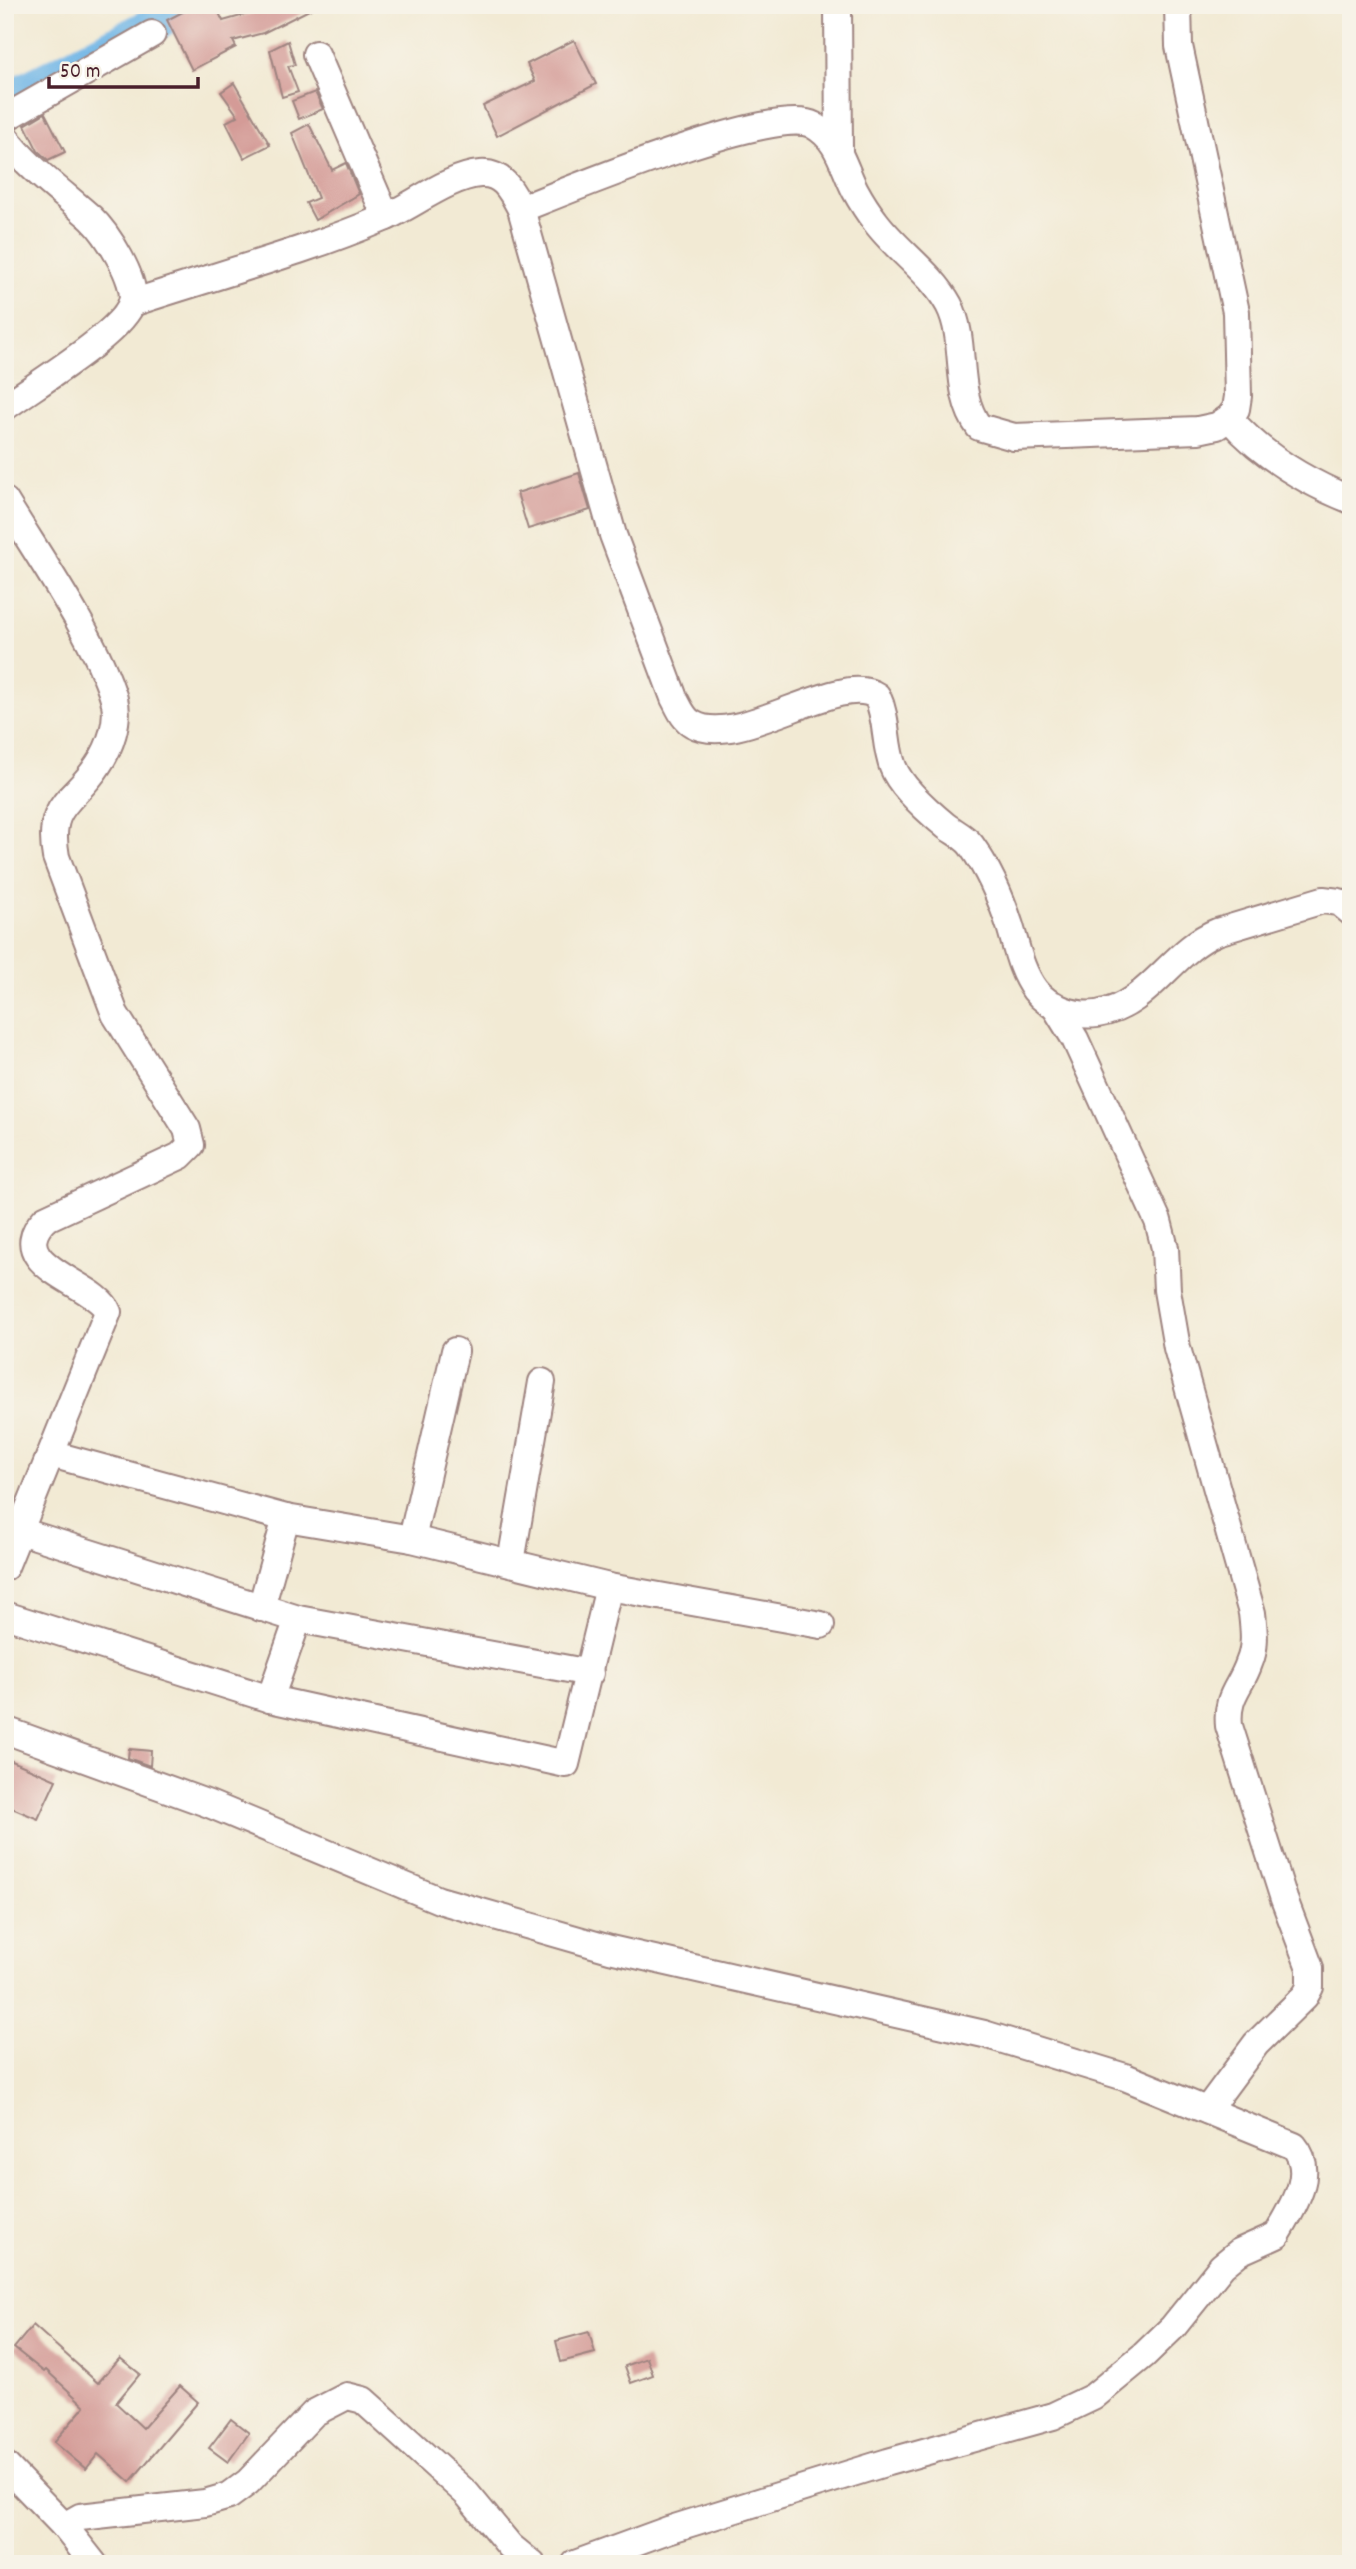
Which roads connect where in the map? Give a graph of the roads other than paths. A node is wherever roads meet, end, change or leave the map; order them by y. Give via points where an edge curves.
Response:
1 (838, 5) edge
2 (1178, 5) edge
3 (152, 34) dead end
4 (316, 54) dead end
5 (5, 118) edge
6 (5, 137) edge
7 (839, 151) junction
8 (520, 209) junction
9 (386, 217) junction
10 (132, 303) junction
11 (5, 407) edge
12 (1229, 418) junction
13 (1351, 500) edge
14 (5, 501) edge
15 (1351, 912) edge
16 (1054, 1006) junction
17 (455, 1351) dead end
18 (542, 1382) dead end
19 (51, 1454) junction
20 (286, 1518) junction
21 (20, 1531) junction
22 (412, 1539) junction
23 (511, 1562) junction
24 (5, 1567) edge
25 (610, 1587) junction
26 (261, 1608) junction
27 (5, 1615) edge
28 (298, 1619) junction
29 (821, 1625) dead end
30 (590, 1673) junction
31 (270, 1699) junction
32 (5, 1730) edge
33 (1207, 2110) junction
34 (5, 2465) edge
35 (64, 2526) junction
36 (94, 2564) edge
37 (532, 2564) edge
38 (575, 2564) edge

1 - 7 street
2 - 12 street via 1178,46 1236,312 1238,397
3 - 5 street
4 - 9 street
6 - 10 street via 94,222 132,284
7 - 8 street via 812,124 789,121 757,126 604,175
7 - 12 street via 855,190 875,221 950,306 966,402 979,427 1014,437 1110,435 1198,430
8 - 9 street via 503,180 478,174
8 - 16 street via 613,535 683,715 705,728 735,726 833,693 860,688 877,695 894,769 906,786 969,843 1003,905 1023,970 1036,992
9 - 10 street via 274,259
10 - 11 street via 110,330
12 - 13 street via 1248,440 1285,468
14 - 19 street via 84,634 115,700 116,722 98,766 56,818 52,835 56,857 115,1014 191,1138 191,1145 180,1156 29,1229 25,1252 33,1263 108,1312
15 - 16 street via 1339,902 1323,900 1278,912 1202,938 1157,983 1121,1005 1098,1014 1073,1014
16 - 33 street via 1075,1039 1158,1221 1177,1348 1252,1613 1255,1640 1251,1661 1231,1695 1229,1726 1310,1968 1305,1996 1256,2044
17 - 22 street
18 - 23 street
19 - 20 street
19 - 21 street
20 - 22 street
20 - 26 street
21 - 24 street
21 - 26 street
22 - 23 street
23 - 25 street
25 - 29 street
25 - 30 street
26 - 28 street
27 - 31 street
28 - 30 street
28 - 31 street
30 - 31 street via 566,1764
32 - 33 street via 209,1804 439,1900 610,1949 984,2034 1125,2077
33 - 38 street via 1294,2146 1305,2166 1292,2209 1277,2235 1239,2252 1222,2266 1173,2327 1093,2397 1053,2416 668,2530
34 - 35 street
35 - 36 street
35 - 37 street via 80,2517 205,2503 229,2496 314,2413 346,2396 363,2400 383,2417 467,2494 510,2546

